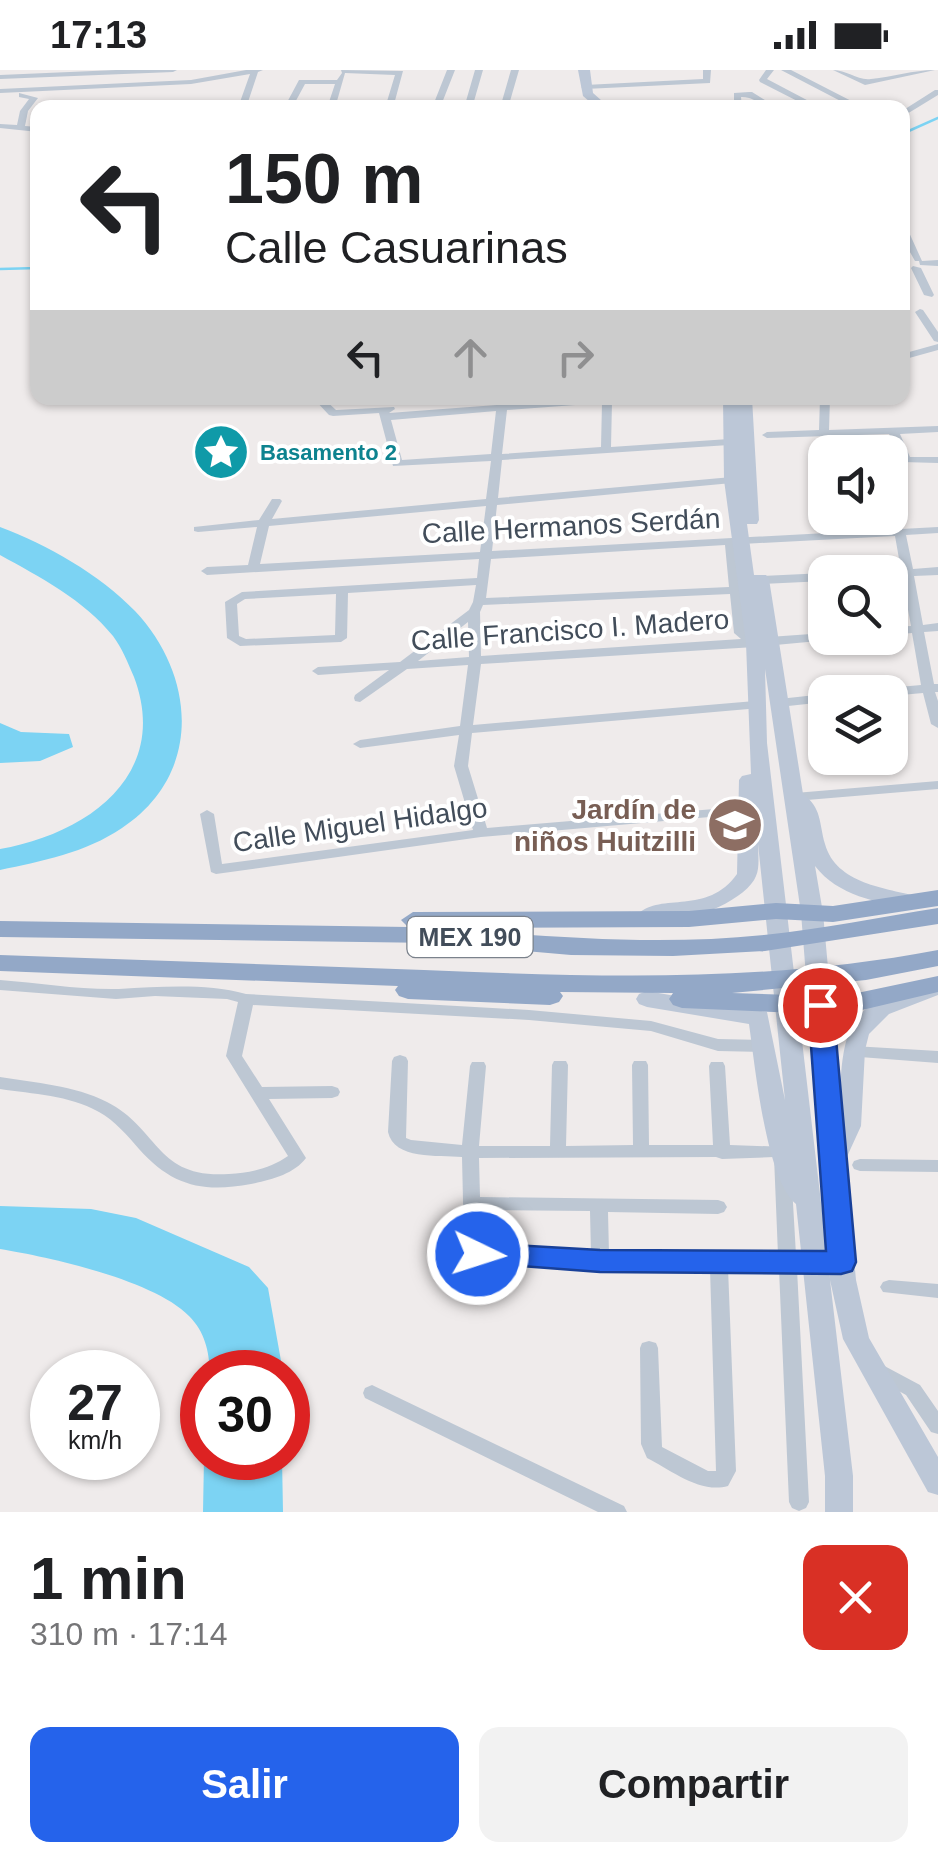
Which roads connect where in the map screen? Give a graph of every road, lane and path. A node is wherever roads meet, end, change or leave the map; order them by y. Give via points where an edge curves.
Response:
1 (173, 70) edge
2 (185, 70) edge
3 (257, 70) edge
4 (344, 70) edge
5 (450, 70) edge
6 (478, 70) edge
7 (514, 70) edge
8 (575, 70) edge
9 (584, 70) edge
10 (656, 70) edge
11 (706, 70) edge
12 (770, 70) edge
13 (785, 70) edge
14 (837, 70) edge
15 (931, 70) edge
16 (142, 71) edge
17 (62, 72) edge
18 (103, 72) edge
19 (908, 72) edge
20 (21, 73) edge
21 (0, 77) edge
22 (192, 82) junction
23 (340, 82) junction
24 (655, 83) junction
25 (64, 88) junction
26 (584, 92) junction
27 (938, 92) edge
28 (0, 95) edge
29 (32, 100) edge
30 (181, 100) edge
31 (244, 100) edge
32 (292, 100) edge
33 (334, 100) edge
34 (392, 100) edge
35 (439, 100) edge
36 (470, 100) edge
37 (506, 100) edge
38 (589, 100) edge
39 (595, 100) edge
40 (739, 100) edge
41 (760, 100) edge
42 (802, 100) edge
43 (846, 100) edge
44 (910, 110) edge
45 (0, 126) edge
46 (28, 130) edge
47 (910, 245) edge
48 (919, 264) junction
49 (938, 264) edge
50 (910, 265) edge
51 (929, 295) dead end
52 (920, 312) dead end
53 (936, 346) edge
54 (910, 353) edge
55 (325, 405) edge
56 (444, 405) edge
57 (488, 405) edge
58 (521, 405) edge
59 (606, 405) edge
60 (731, 405) edge
61 (744, 405) edge
62 (826, 405) edge
63 (502, 407) junction
64 (384, 413) junction
65 (744, 422) junction
66 (938, 429) edge
67 (893, 431) junction
68 (824, 433) junction
69 (767, 435) junction
70 (737, 443) junction
71 (606, 450) junction
72 (497, 458) junction
73 (938, 460) edge
74 (732, 480) junction
75 (276, 501) dead end
76 (490, 501) junction
77 (264, 522) junction
78 (198, 529) dead end
79 (938, 530) edge
80 (908, 532) edge
81 (849, 535) edge
82 (901, 535) edge
83 (747, 541) junction
84 (486, 555) junction
85 (253, 568) junction
86 (207, 571) dead end
87 (938, 572) edge
88 (909, 573) junction
89 (808, 578) edge
90 (760, 580) junction
91 (482, 582) junction
92 (342, 590) junction
93 (734, 590) junction
94 (476, 607) junction
95 (938, 627) edge
96 (918, 628) junction
97 (908, 629) edge
98 (808, 638) edge
99 (762, 642) junction
100 (474, 662) junction
101 (401, 666) junction
102 (318, 672) dead end
103 (933, 688) edge
104 (908, 690) edge
105 (360, 698) dead end
106 (808, 700) edge
107 (779, 703) junction
108 (755, 705) junction
109 (938, 724) edge
110 (463, 730) junction
111 (757, 743) junction
112 (360, 744) dead end
113 (938, 785) edge
114 (795, 797) junction
115 (750, 810) junction
116 (208, 814) dead end
117 (481, 833) junction
118 (938, 898) edge
119 (912, 902) junction
120 (777, 914) junction
121 (812, 916) junction
122 (938, 916) edge
123 (552, 920) junction
124 (0, 929) edge
125 (206, 934) junction
126 (938, 958) edge
127 (0, 963) edge
128 (205, 971) junction
129 (0, 985) edge
130 (938, 986) edge
131 (246, 999) junction
132 (648, 999) junction
133 (788, 1004) junction
134 (820, 1005) junction
135 (765, 1046) junction
136 (853, 1052) junction
137 (938, 1057) edge
138 (400, 1061) dead end
139 (560, 1065) dead end
140 (640, 1065) dead end
141 (478, 1066) dead end
142 (717, 1066) dead end
143 (0, 1083) edge
144 (332, 1092) dead end
145 (258, 1093) junction
146 (558, 1150) junction
147 (782, 1150) junction
148 (470, 1152) junction
149 (641, 1153) junction
150 (722, 1153) junction
151 (832, 1162) junction
152 (860, 1166) dead end
153 (938, 1166) edge
154 (472, 1203) junction
155 (718, 1207) dead end
156 (599, 1208) junction
157 (810, 1217) junction
158 (719, 1259) junction
159 (600, 1261) junction
160 (786, 1261) junction
161 (828, 1262) junction
162 (888, 1286) dead end
163 (938, 1291) edge
164 (649, 1348) dead end
165 (877, 1370) junction
166 (372, 1394) dead end
167 (938, 1426) edge
168 (938, 1483) edge
169 (798, 1502) dead end
170 (617, 1512) edge
171 (839, 1512) edge

1 - 16 street
2 - 22 street
3 - 22 street
3 - 31 street
4 - 23 street
4 - 34 street via 400,73
5 - 35 street
6 - 36 street
7 - 37 street
8 - 26 main road
9 - 26 main road
10 - 24 street
11 - 24 street via 707,81
12 - 42 street via 763,80
13 - 43 street
14 - 19 street via 865,83
15 - 19 street
16 - 18 street
17 - 18 street
17 - 20 street
17 - 25 street
20 - 21 street
22 - 25 street
22 - 30 street
23 - 32 street via 302,82
23 - 33 street
24 - 26 street
25 - 28 street
26 - 38 main road
26 - 39 main road
27 - 44 street
28 - 29 street
40 - 41 street via 739,94
45 - 46 street
47 - 48 street
48 - 49 street
48 - 50 street
48 - 51 street
52 - 53 street
53 - 54 street
55 - 64 street via 333,414
56 - 64 street
57 - 63 street
58 - 63 street
59 - 71 street
60 - 70 main road
61 - 65 main road
62 - 68 street
63 - 72 street
64 - 72 street via 397,464
65 - 69 street
65 - 70 main road
66 - 67 street
67 - 68 street
67 - 73 street via 906,460
68 - 69 street
69 - 70 street
70 - 71 street
70 - 74 main road
70 - 83 main road
71 - 72 street
72 - 76 street
74 - 76 street
74 - 83 main road
75 - 77 street
76 - 77 street
76 - 84 street
77 - 78 street
77 - 85 street
79 - 80 street, Calle Hermanos Serdán
81 - 83 street, Calle Hermanos Serdán
82 - 88 street
83 - 84 street, Calle Hermanos Serdán
83 - 90 main road
83 - 93 street via 731,545
83 - 99 main road
84 - 85 street, Calle Hermanos Serdán
84 - 91 street
85 - 86 street, Calle Hermanos Serdán
87 - 88 street
88 - 96 street
89 - 90 street
90 - 99 main road
91 - 92 street
91 - 94 street
92 - 92 street via 234,598 236,642 342,638
93 - 94 street
93 - 99 street via 740,634
94 - 100 street
94 - 101 street
95 - 96 street
96 - 97 street
96 - 103 street
98 - 99 street, Calle Francisco I. Madero
99 - 100 street, Calle Francisco I. Madero
99 - 107 main road
99 - 108 main road
100 - 101 street, Calle Francisco I. Madero
100 - 110 street
101 - 102 street, Calle Francisco I. Madero
101 - 105 street
103 - 104 street
103 - 109 street
106 - 107 street
107 - 114 main road
108 - 110 street
108 - 111 main road
110 - 112 street
110 - 117 street via 461,766
111 - 115 main road via 749,753
111 - 120 main road
113 - 114 street
114 - 119 main road via 812,815 815,846 830,869 862,891
114 - 121 main road
115 - 117 street, Calle Miguel Hidalgo
115 - 123 main road via 747,874 726,898 668,912
116 - 117 street, Calle Miguel Hidalgo via 216,869
118 - 119 highway
119 - 121 highway
120 - 121 highway
120 - 123 highway
120 - 133 main road
121 - 134 main road
122 - 125 highway, MEX 190 via 765,943 673,948 436,935
123 - 125 highway via 378,920
124 - 125 highway, MEX 190
126 - 128 highway, MEX 190 via 744,984
127 - 128 highway, MEX 190
128 - 132 highway via 484,996
129 - 131 street
130 - 134 highway
130 - 136 main road via 866,1019
131 - 135 street via 546,1016 651,1026 706,1044
131 - 145 street via 234,1056
132 - 133 highway
132 - 135 main road via 750,1014 763,1026
133 - 134 highway
133 - 157 main road
134 - 151 main road
135 - 147 main road
136 - 137 street
136 - 151 main road via 848,1140
138 - 148 street via 398,1141
139 - 146 street
140 - 149 street
141 - 148 street
142 - 150 street
143 - 145 street via 91,1101 122,1120 174,1172 232,1182 298,1158
144 - 145 street
146 - 148 street
146 - 149 street
147 - 150 street
147 - 157 main road
147 - 160 street
148 - 154 street
149 - 150 street
151 - 161 main road
152 - 153 street
154 - 156 street
154 - 159 street via 478,1254
155 - 156 street
156 - 159 street
157 - 161 main road
158 - 159 street
158 - 160 street
158 - 164 street via 726,1472 721,1480 654,1452
160 - 161 street
160 - 169 street
161 - 165 main road via 856,1340
161 - 171 main road
162 - 163 street
165 - 167 street via 913,1390
165 - 168 main road
166 - 170 street

